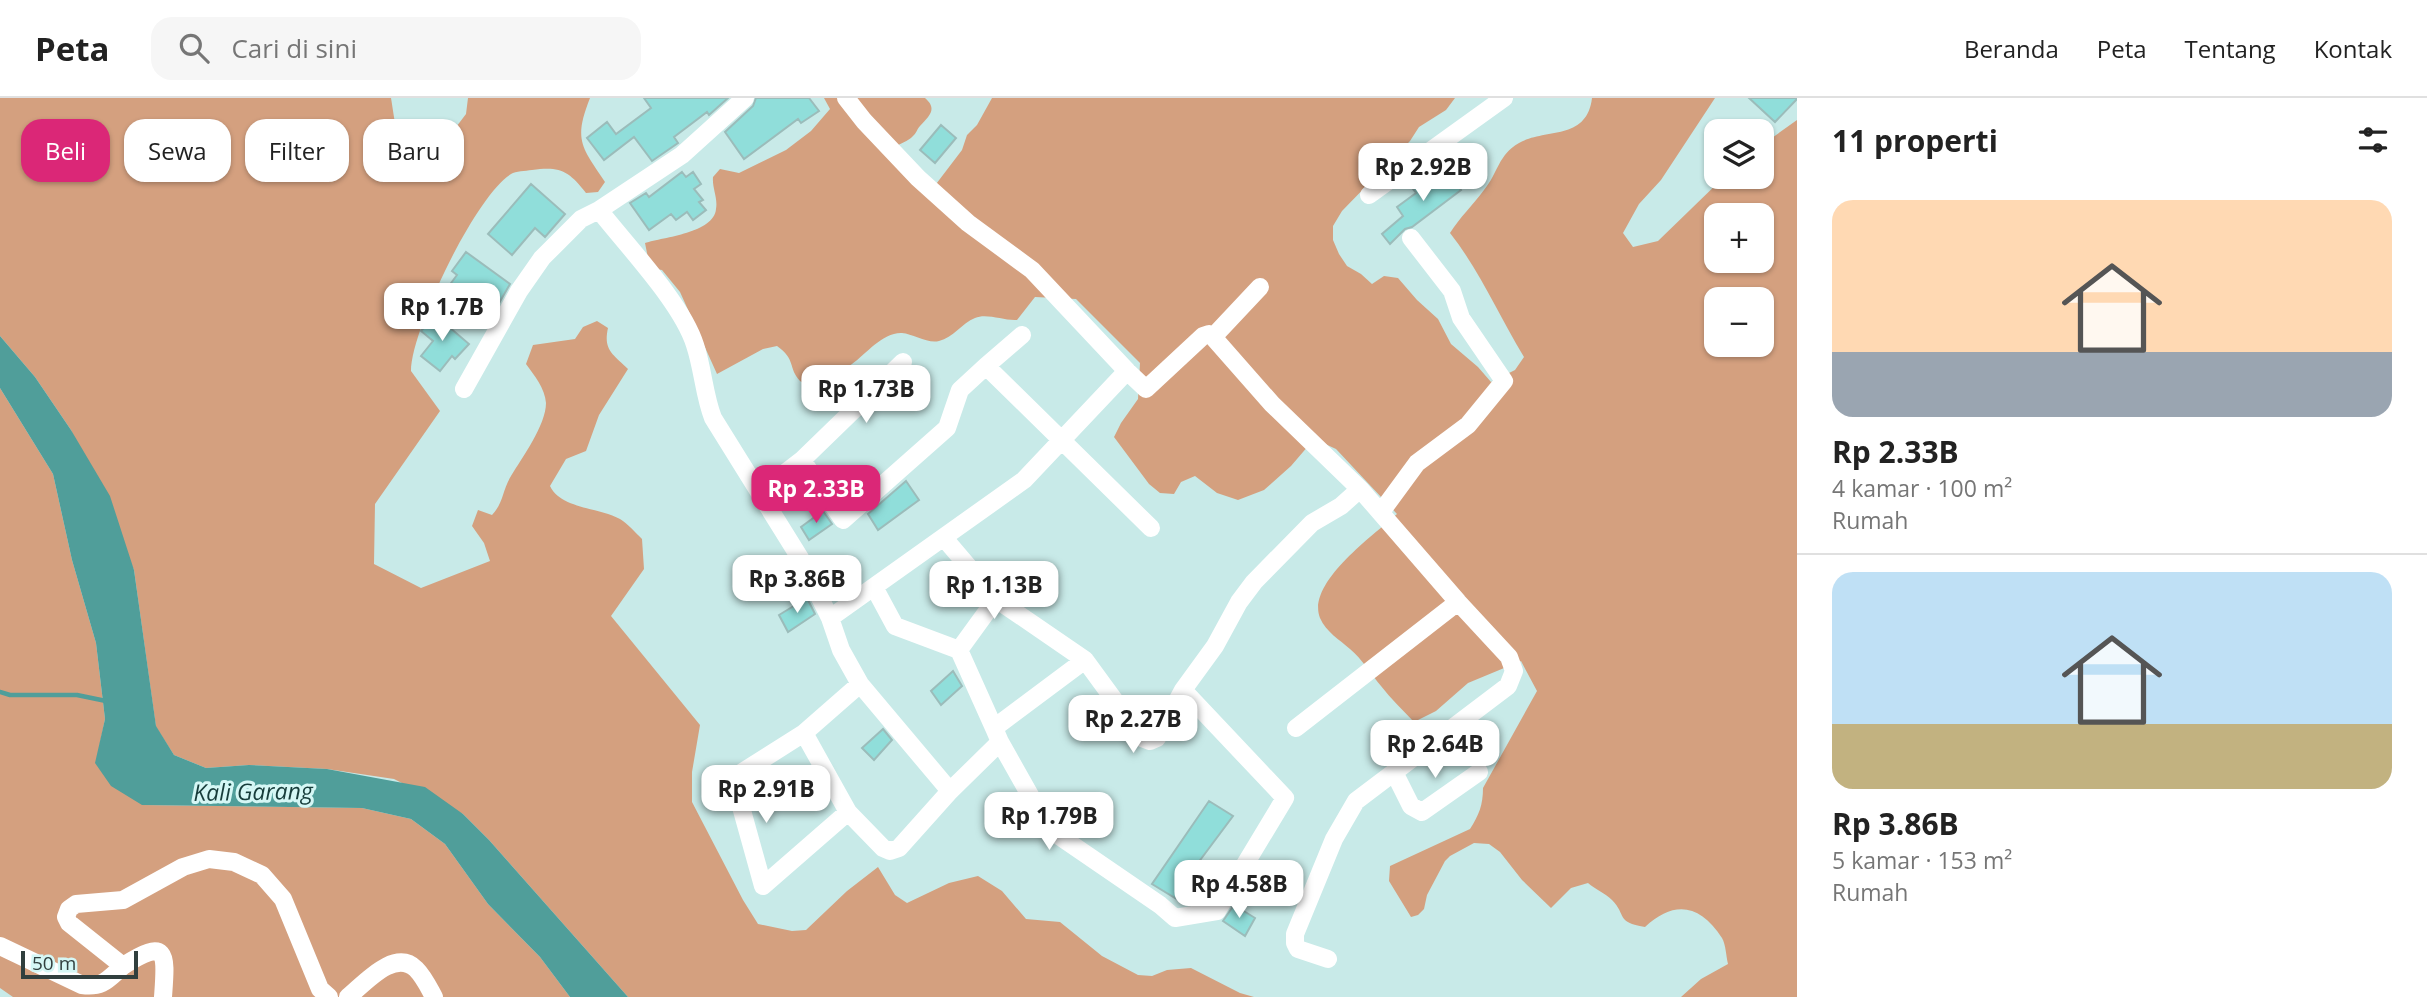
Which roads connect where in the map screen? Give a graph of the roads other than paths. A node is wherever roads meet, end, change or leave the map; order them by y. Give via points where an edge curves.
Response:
1 (745, 98) edge
2 (846, 98) edge
3 (1503, 98) edge
4 (1369, 195) dead end
5 (599, 210) junction
6 (1412, 238) dead end
7 (1260, 288) dead end
8 (1022, 335) dead end
9 (1213, 337) junction
10 (903, 362) dead end
11 (986, 366) junction
12 (1127, 372) junction
13 (464, 388) dead end
14 (1062, 440) junction
15 (802, 460) junction
16 (1360, 489) junction
17 (760, 492) junction
18 (1381, 512) junction
19 (1151, 528) dead end
20 (944, 538) junction
21 (874, 587) junction
22 (996, 599) junction
23 (1458, 602) junction
24 (830, 618) junction
25 (959, 650) junction
26 (1085, 660) junction
27 (860, 684) junction
28 (1183, 690) junction
29 (1296, 728) dead end
30 (804, 733) junction
31 (997, 735) junction
32 (1394, 772) junction
33 (1479, 772) dead end
34 (950, 791) junction
35 (848, 812) junction
36 (0, 946) edge
37 (1328, 959) dead end
38 (123, 966) junction
39 (163, 997) edge
40 (330, 997) edge
41 (348, 997) edge
42 (434, 997) edge

1 - 5 street via 682,155
2 - 12 street via 918,178 968,223 1032,270
3 - 4 street
5 - 13 street via 581,219 542,258
5 - 17 street via 680,313 695,345 713,418
6 - 18 street via 1452,291 1461,318 1504,381 1468,425 1417,463
7 - 9 street
8 - 11 street
9 - 12 street via 1203,336 1146,389
9 - 16 street via 1272,404
10 - 15 street
11 - 14 street
11 - 15 street via 960,390 947,428 843,520
12 - 14 street
14 - 19 street
14 - 20 street via 1024,481
15 - 17 street
16 - 18 street
16 - 28 street via 1311,523 1266,567
17 - 24 street
18 - 23 street
20 - 21 street
20 - 22 street
21 - 24 street
21 - 25 street via 895,626
22 - 25 street
22 - 26 street
23 - 29 street
23 - 32 street via 1509,657 1514,671 1508,686
24 - 27 street
25 - 31 street
26 - 28 street via 1142,738 1150,741 1157,738
26 - 31 street
27 - 30 street
27 - 34 street
28 - 31 street via 1285,798 1217,911 1175,918 1049,829
30 - 35 street
30 - 35 street via 733,778 763,886
31 - 34 street
32 - 33 street via 1411,806 1422,812
32 - 37 street via 1356,801 1295,934 1298,949
34 - 35 street via 899,848 890,851
36 - 38 street via 82,985 105,982
38 - 39 street via 145,951 160,953 165,962
38 - 40 street via 69,923 69,909 76,904 123,900 183,867 209,859 234,862 261,875 283,899 320,989
41 - 42 street via 398,961 418,970

